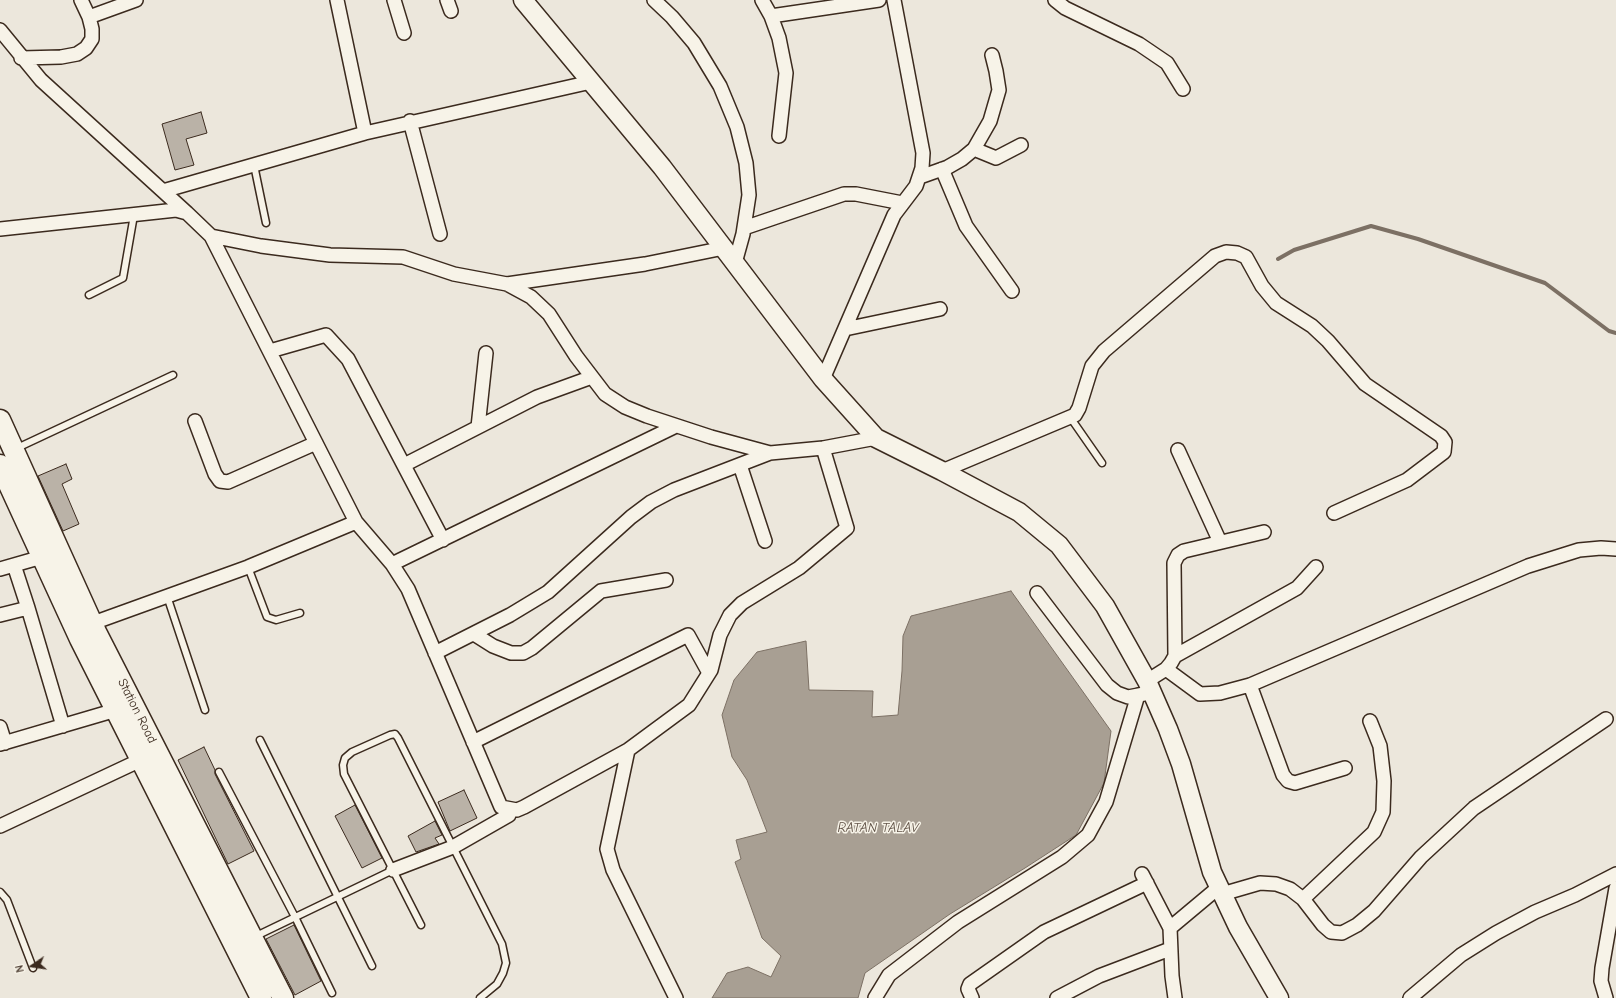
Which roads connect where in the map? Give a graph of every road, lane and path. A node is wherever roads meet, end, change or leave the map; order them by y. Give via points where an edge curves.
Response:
1 (80, 0) edge
2 (136, 0) edge
3 (337, 0) edge
4 (394, 0) edge
5 (523, 0) edge
6 (654, 0) edge
7 (762, 0) edge
8 (879, 0) edge
9 (894, 0) edge
10 (1055, 0) edge
11 (771, 16) junction
12 (89, 17) junction
13 (0, 30) edge
14 (404, 33) dead end
15 (992, 55) dead end
16 (21, 58) junction
17 (591, 82) junction
18 (1183, 89) dead end
19 (410, 121) junction
20 (365, 133) junction
21 (779, 136) dead end
22 (1021, 145) dead end
23 (974, 149) junction
24 (254, 165) junction
25 (942, 169) junction
26 (920, 177) junction
27 (163, 191) junction
28 (902, 203) junction
29 (187, 213) junction
30 (134, 214) junction
31 (266, 223) dead end
32 (744, 228) junction
33 (0, 229) edge
34 (440, 234) dead end
35 (211, 236) junction
36 (724, 248) junction
37 (735, 263) junction
38 (507, 284) junction
39 (1012, 291) dead end
40 (88, 294) dead end
41 (940, 309) dead end
42 (845, 329) junction
43 (270, 351) junction
44 (486, 353) dead end
45 (174, 375) dead end
46 (592, 377) junction
47 (823, 379) junction
48 (1070, 417) junction
49 (0, 420) edge
50 (195, 420) dead end
51 (676, 426) junction
52 (478, 427) junction
53 (876, 438) junction
54 (316, 443) junction
55 (823, 448) junction
56 (13, 449) junction
57 (1178, 450) dead end
58 (770, 453) junction
59 (1102, 463) dead end
60 (0, 465) edge
61 (404, 465) junction
62 (740, 465) junction
63 (942, 471) junction
64 (1334, 513) dead end
65 (356, 522) junction
66 (1264, 532) dead end
67 (443, 540) junction
68 (765, 541) dead end
69 (1220, 542) junction
70 (1616, 549) edge
71 (42, 557) junction
72 (392, 564) junction
73 (14, 565) junction
74 (248, 567) junction
75 (1316, 567) dead end
76 (0, 569) edge
77 (666, 580) dead end
78 (1038, 592) dead end
79 (167, 596) junction
80 (28, 608) junction
81 (300, 613) dead end
82 (0, 615) edge
83 (93, 624) junction
84 (474, 634) junction
85 (435, 653) junction
86 (1175, 656) junction
87 (1166, 669) junction
88 (709, 673) junction
89 (1250, 685) junction
90 (1146, 689) junction
91 (116, 710) junction
92 (205, 710) dead end
93 (1606, 719) dead end
94 (1370, 721) dead end
95 (63, 726) junction
96 (0, 727) edge
97 (260, 740) dead end
98 (474, 742) junction
99 (2, 744) edge
100 (628, 750) junction
101 (149, 756) junction
102 (1345, 768) dead end
103 (219, 772) dead end
104 (510, 810) junction
105 (0, 826) edge
106 (453, 847) junction
107 (393, 870) junction
108 (1616, 874) edge
109 (1221, 890) junction
110 (0, 892) edge
111 (1616, 892) edge
112 (338, 897) junction
113 (1304, 899) junction
114 (295, 917) junction
115 (421, 925) dead end
116 (1170, 928) junction
117 (252, 938) junction
118 (1170, 949) junction
119 (372, 966) dead end
120 (33, 968) dead end
121 (332, 993) dead end
122 (261, 998) edge
123 (283, 998) edge
124 (480, 998) edge
125 (676, 998) edge
126 (875, 998) edge
127 (972, 998) edge
128 (1057, 998) edge
129 (1174, 998) edge
130 (1278, 998) edge
131 (1410, 998) edge
132 (1606, 998) edge

1 - 12 street
2 - 12 street
3 - 20 street
4 - 14 street
5 - 17 street
6 - 32 street via 694,43 720,86 737,127 746,162 749,195
7 - 11 street
8 - 11 street
9 - 26 street via 923,153
10 - 18 street via 1065,8 1140,44 1167,64
11 - 21 street via 779,38 786,73
12 - 16 street via 92,39 86,48 77,54
13 - 16 street
15 - 23 street via 999,90 990,121
16 - 27 street via 41,80
17 - 19 street
17 - 36 street via 662,167
19 - 20 street
19 - 34 street
20 - 24 street
22 - 23 street via 996,158
23 - 25 street via 962,159
24 - 27 street
24 - 31 lane
25 - 26 street
25 - 39 street via 966,226
26 - 28 street
27 - 29 street
28 - 32 street via 844,194
28 - 42 street via 894,215
29 - 30 street via 176,210
29 - 35 street
30 - 33 street
30 - 40 lane via 123,278
32 - 37 street
35 - 38 street via 330,255 403,257 454,274
35 - 43 street
36 - 37 street
36 - 38 street via 645,264
37 - 47 street
38 - 46 street via 531,297 549,314
41 - 42 street
42 - 47 street
43 - 54 street
43 - 61 street via 326,334 348,359
44 - 52 street
45 - 56 lane
46 - 51 street via 605,394 625,407
46 - 52 street via 537,398
47 - 53 street
48 - 59 lane
48 - 63 street
48 - 64 street via 1078,411 1089,373 1104,351 1215,256 1226,252 1237,253 1246,257 1262,286 1276,303 1312,326 1365,384 1441,436 1445,442 1444,452 1407,480
49 - 56 main road, Station Road
50 - 54 street via 220,481 228,482
51 - 58 street via 751,450
51 - 67 street
52 - 61 street
53 - 55 street
53 - 63 street
54 - 65 street
55 - 58 street
55 - 88 street via 847,528 799,568 742,603 730,615 720,636
56 - 83 main road, Station Road
57 - 69 street
58 - 62 street
60 - 71 main road, Station Road
61 - 67 street
62 - 68 street
62 - 84 street via 674,490 651,502 548,592
63 - 90 street via 1019,512 1059,545 1105,606
65 - 72 street
65 - 74 street
66 - 69 street
67 - 72 street
69 - 86 street via 1184,551 1178,555 1174,563
70 - 89 street via 1579,550 1528,566
71 - 73 street
71 - 91 main road, Station Road
72 - 85 street via 408,589
73 - 76 street
73 - 80 street
74 - 79 street
74 - 81 lane via 267,617 276,620
75 - 86 street via 1297,588
77 - 84 street via 601,591 523,653 511,653 492,646
78 - 90 street via 1107,685 1128,697
79 - 83 street
79 - 92 lane
80 - 82 street
80 - 95 street
83 - 101 main road, Station Road
84 - 85 street
85 - 98 street
86 - 87 street
87 - 89 street via 1200,694 1220,693
87 - 90 street
88 - 98 street via 688,635
88 - 100 street via 688,705
89 - 102 street via 1283,775 1288,781 1295,783
90 - 109 street via 1181,764 1212,872
90 - 126 street via 1106,802 1088,835 1062,857 958,922 889,975
91 - 95 street
91 - 101 main road, Station Road
93 - 113 street via 1474,808 1422,857 1374,911 1357,925 1342,933 1331,932
94 - 113 street via 1380,746 1384,812 1374,832
95 - 99 street
96 - 99 street
97 - 112 lane
98 - 104 street via 501,807
100 - 104 street via 524,807
100 - 125 street via 607,849 613,870
101 - 105 street
101 - 117 main road, Station Road
101 - 122 main road, Station Road
103 - 114 lane
104 - 106 street via 509,815
106 - 107 street
106 - 107 lane via 396,734 390,735 352,752 343,764 344,774
106 - 124 lane via 505,954 503,973 497,984
107 - 112 lane
107 - 115 lane
108 - 131 street via 1496,933 1462,955
109 - 113 street via 1260,883 1276,884 1290,889
109 - 116 street
109 - 130 street via 1238,927
110 - 120 lane via 7,900
111 - 132 street via 1602,968 1601,981
112 - 114 lane
112 - 119 lane
114 - 117 lane
114 - 121 lane
116 - 118 street
116 - 127 street via 1145,878 1044,932 970,984 968,989
117 - 123 main road, Station Road
118 - 128 street via 1099,976
118 - 129 street

